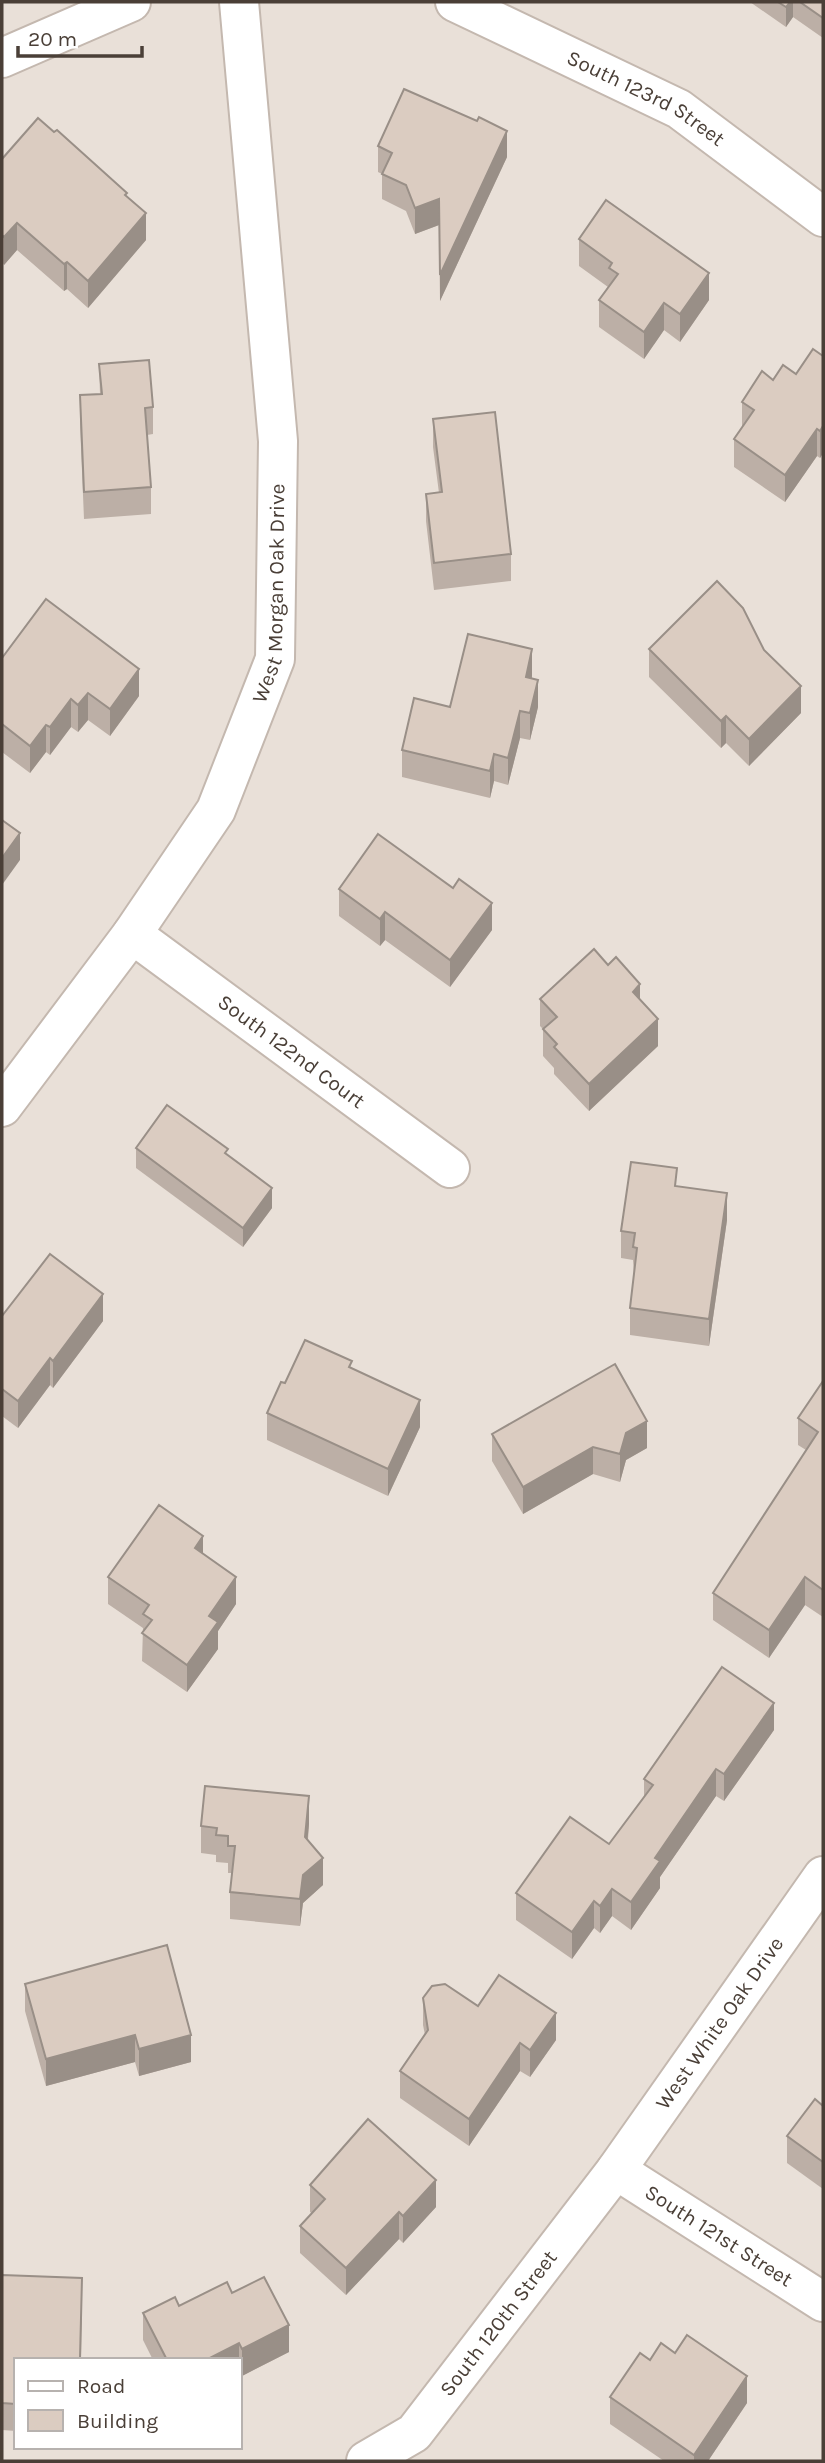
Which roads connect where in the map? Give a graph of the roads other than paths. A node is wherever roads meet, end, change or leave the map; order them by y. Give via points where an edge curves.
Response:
1 (131, 2) edge
2 (239, 2) edge
3 (455, 2) edge
4 (2, 58) edge
5 (823, 217) edge
6 (132, 934) junction
7 (2, 1107) edge
8 (450, 1168) dead end
9 (823, 1876) edge
10 (616, 2170) junction
11 (823, 2302) edge
12 (366, 2461) edge

1 - 4 street
2 - 6 street, West Morgan Oak Drive via 278,441 275,659 216,810
3 - 5 street, South 123rd Street via 678,109
6 - 7 street, West Morgan Oak Drive
6 - 8 street, South 122nd Court
9 - 10 street, West White Oak Drive
10 - 11 street, South 121st Street
10 - 12 street, South 120th Street via 414,2433

